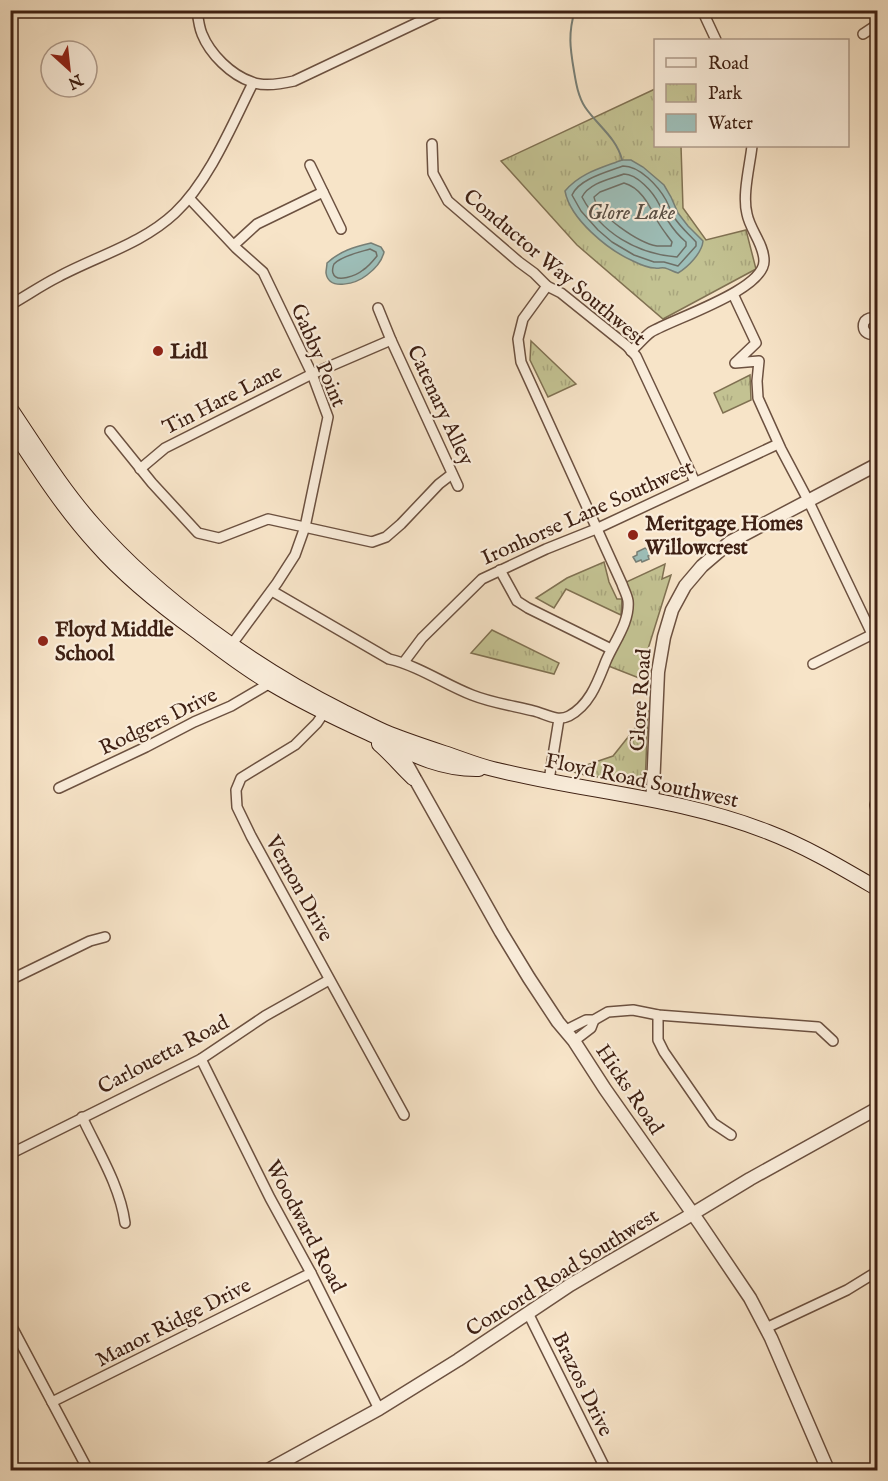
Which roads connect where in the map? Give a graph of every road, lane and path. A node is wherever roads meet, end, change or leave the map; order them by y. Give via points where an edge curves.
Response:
1 (197, 10) edge
2 (444, 10) edge
3 (702, 10) edge
4 (878, 24) edge
5 (863, 34) dead end
6 (716, 39) edge
7 (253, 83) junction
8 (432, 144) dead end
9 (752, 147) edge
10 (310, 165) dead end
11 (323, 192) junction
12 (189, 198) junction
13 (341, 228) dead end
14 (234, 245) junction
15 (547, 286) junction
16 (732, 294) junction
17 (10, 305) edge
18 (378, 308) dead end
19 (877, 318) edge
20 (877, 335) edge
21 (391, 340) junction
22 (631, 351) junction
23 (312, 374) junction
24 (10, 408) edge
25 (10, 426) edge
26 (110, 431) dead end
27 (778, 444) junction
28 (878, 464) edge
29 (140, 469) junction
30 (452, 474) junction
31 (695, 482) junction
32 (458, 486) dead end
33 (808, 500) junction
34 (305, 527) junction
35 (596, 529) junction
36 (500, 570) junction
37 (272, 591) junction
38 (875, 633) edge
39 (232, 644) junction
40 (611, 649) junction
41 (404, 662) junction
42 (813, 664) dead end
43 (270, 683) junction
44 (327, 709) junction
45 (559, 719) junction
46 (354, 728) junction
47 (389, 734) junction
48 (397, 748) junction
49 (436, 764) junction
50 (491, 769) junction
51 (413, 778) junction
52 (549, 780) junction
53 (59, 788) dead end
54 (878, 795) edge
55 (652, 799) junction
56 (429, 804) junction
57 (878, 819) edge
58 (876, 886) edge
59 (105, 937) dead end
60 (10, 980) edge
61 (329, 980) junction
62 (658, 1015) junction
63 (594, 1020) junction
64 (566, 1030) junction
65 (574, 1041) junction
66 (833, 1041) dead end
67 (201, 1059) junction
68 (878, 1108) edge
69 (404, 1115) dead end
70 (82, 1117) junction
71 (731, 1135) dead end
72 (10, 1154) edge
73 (693, 1214) junction
74 (125, 1223) dead end
75 (878, 1271) edge
76 (311, 1273) junction
77 (528, 1313) junction
78 (10, 1323) edge
79 (766, 1328) junction
80 (51, 1402) junction
81 (379, 1409) junction
82 (290, 1465) edge
83 (88, 1470) edge
84 (268, 1470) edge
85 (606, 1470) edge
86 (828, 1470) edge

1 - 7 street via 208,46 223,64
2 - 7 street via 294,81
3 - 6 street
4 - 5 street
7 - 12 street via 216,156
8 - 15 street, Conductor Way Southwest via 433,173 448,201
9 - 16 street via 745,204 764,264 752,281
10 - 11 street
11 - 13 street
11 - 14 street via 257,224
12 - 14 street, Gabby Point
12 - 17 street via 161,225
14 - 23 street, Gabby Point via 262,272
15 - 22 street, Conductor Way Southwest via 561,293
15 - 35 street via 523,319 518,339 520,362
16 - 22 street via 650,333
16 - 27 street via 756,344 735,363 759,361 758,398
18 - 21 street, Catenary Alley
19 - 20 street via 868,318 863,326 867,334
21 - 23 street, Tin Hare Lane
21 - 30 street, Catenary Alley
22 - 31 street, Conductor Way Southwest
23 - 29 street, Tin Hare Lane via 165,448
23 - 34 street, Gabby Point via 328,417
24 - 39 main road, Floyd Road Southwest via 71,497 115,549 166,595
25 - 43 main road, Floyd Road Southwest via 61,502 121,570 182,621
26 - 29 street
27 - 31 street, Ironhorse Lane Southwest
27 - 33 street
28 - 33 street, Glore Road
29 - 34 street via 198,533 219,538 268,519
30 - 32 street, Catenary Alley
30 - 34 street via 386,537 372,542
31 - 35 street, Ironhorse Lane Southwest
33 - 38 street
33 - 55 street, Glore Road via 730,542 702,566 672,610 658,672
34 - 37 street, Gabby Point via 295,555
35 - 36 street, Ironhorse Lane Southwest
35 - 40 street via 628,601 625,621
36 - 40 street via 517,601
36 - 41 street, Ironhorse Lane Southwest via 482,579 422,638
37 - 39 street, Gabby Point
37 - 41 street via 389,659
38 - 42 street
39 - 44 main road, Floyd Road Southwest
40 - 45 street via 583,706
41 - 45 street via 472,696
43 - 44 main road, Floyd Road Southwest
43 - 53 street, Rodgers Drive via 231,706
44 - 46 main road, Floyd Road Southwest
44 - 47 main road, Floyd Road Southwest
44 - 61 street, Vernon Drive via 295,745 241,778 236,790 237,807 251,836
45 - 52 street
46 - 48 main road, Floyd Road Southwest
46 - 51 main road via 388,752
47 - 48 street, Hicks Road
47 - 50 main road, Floyd Road Southwest
48 - 49 main road, Floyd Road Southwest
48 - 51 street, Hicks Road
49 - 50 main road, Floyd Road Southwest
49 - 56 street via 423,766 419,771
50 - 52 main road, Floyd Road Southwest
51 - 56 street, Hicks Road
52 - 55 main road, Floyd Road Southwest
54 - 57 street
55 - 58 main road, Floyd Road Southwest via 768,831
56 - 64 street, Hicks Road via 514,955
59 - 60 street
61 - 67 street, Carlouetta Road
61 - 69 street, Vernon Drive
62 - 63 street via 619,1010
62 - 66 street via 818,1027
62 - 71 street via 658,1040 664,1052 713,1123
63 - 64 street
63 - 65 street via 591,1028
64 - 65 street, Hicks Road
65 - 73 street, Hicks Road
67 - 70 street, Carlouetta Road
67 - 76 street, Woodward Road
68 - 73 street, Concord Road Southwest
70 - 72 street, Carlouetta Road
70 - 74 street via 115,1186
73 - 77 street, Concord Road Southwest
73 - 79 street, Hicks Road
75 - 79 street
76 - 80 street, Manor Ridge Drive
76 - 81 street, Woodward Road
77 - 81 street, Concord Road Southwest
77 - 85 street, Brazos Drive
78 - 80 street
79 - 86 street, Hicks Road
80 - 83 street
81 - 82 street, Concord Road Southwest
82 - 84 street, Concord Road Southwest

